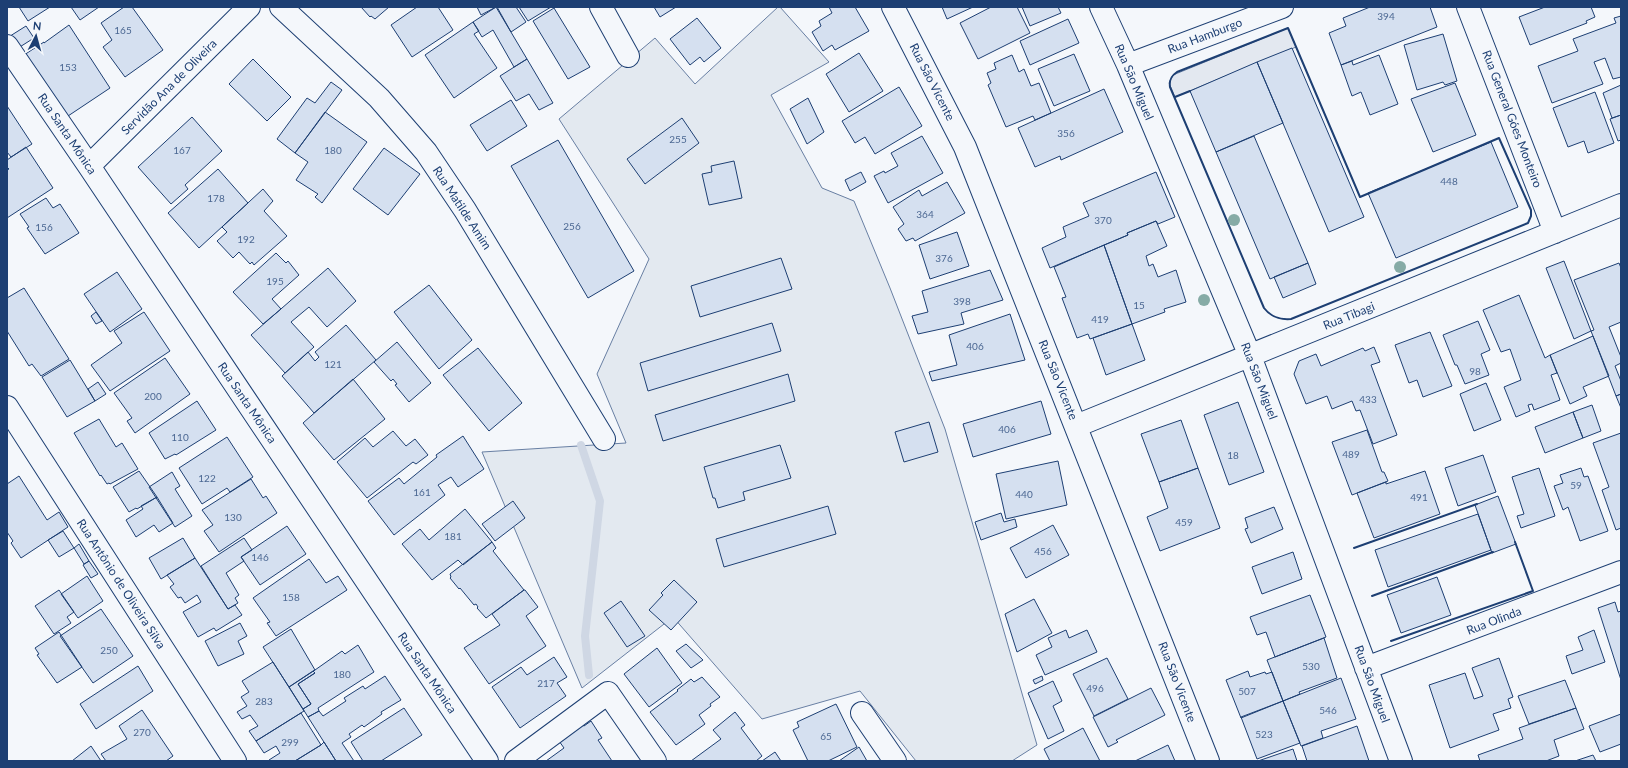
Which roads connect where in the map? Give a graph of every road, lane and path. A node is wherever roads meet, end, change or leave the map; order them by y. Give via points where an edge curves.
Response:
1 (250, 7) edge
2 (281, 7) edge
3 (602, 7) edge
4 (893, 7) edge
5 (1102, 7) edge
6 (1282, 7) edge
7 (1468, 7) edge
8 (7, 46) edge
9 (628, 56) dead end
10 (1128, 65) junction
11 (89, 166) junction
12 (1621, 205) edge
13 (1555, 232) junction
14 (1250, 356) junction
15 (7, 407) edge
16 (1076, 426) junction
17 (604, 439) dead end
18 (1621, 572) edge
19 (1366, 668) junction
20 (862, 713) dead end
21 (235, 761) edge
22 (486, 761) edge
23 (516, 761) edge
24 (655, 761) edge
25 (895, 761) edge
26 (1208, 761) edge
27 (1401, 761) edge

1 - 11 street, Servidão Ana de Oliveira
2 - 17 street, Rua Matilde Amim via 379,98 426,152 465,210
3 - 9 street
4 - 16 street, Rua São Vicente via 965,147
5 - 10 street, Rua São Miguel
6 - 10 street, Rua Hamburgo
7 - 13 street, Rua General Góes Monteiro
8 - 11 street, Rua Santa Mônica
10 - 14 street, Rua São Miguel
11 - 22 street, Rua Santa Mônica
12 - 13 street, Rua Tibagi
13 - 14 street, Rua Tibagi
14 - 16 street, Rua Tibagi
14 - 19 street, Rua São Miguel
15 - 21 street, Rua Antônio de Oliveira Silva
16 - 26 street, Rua São Vicente
18 - 19 street, Rua Olinda
19 - 27 street, Rua São Miguel
20 - 25 street
23 - 24 street via 608,693

